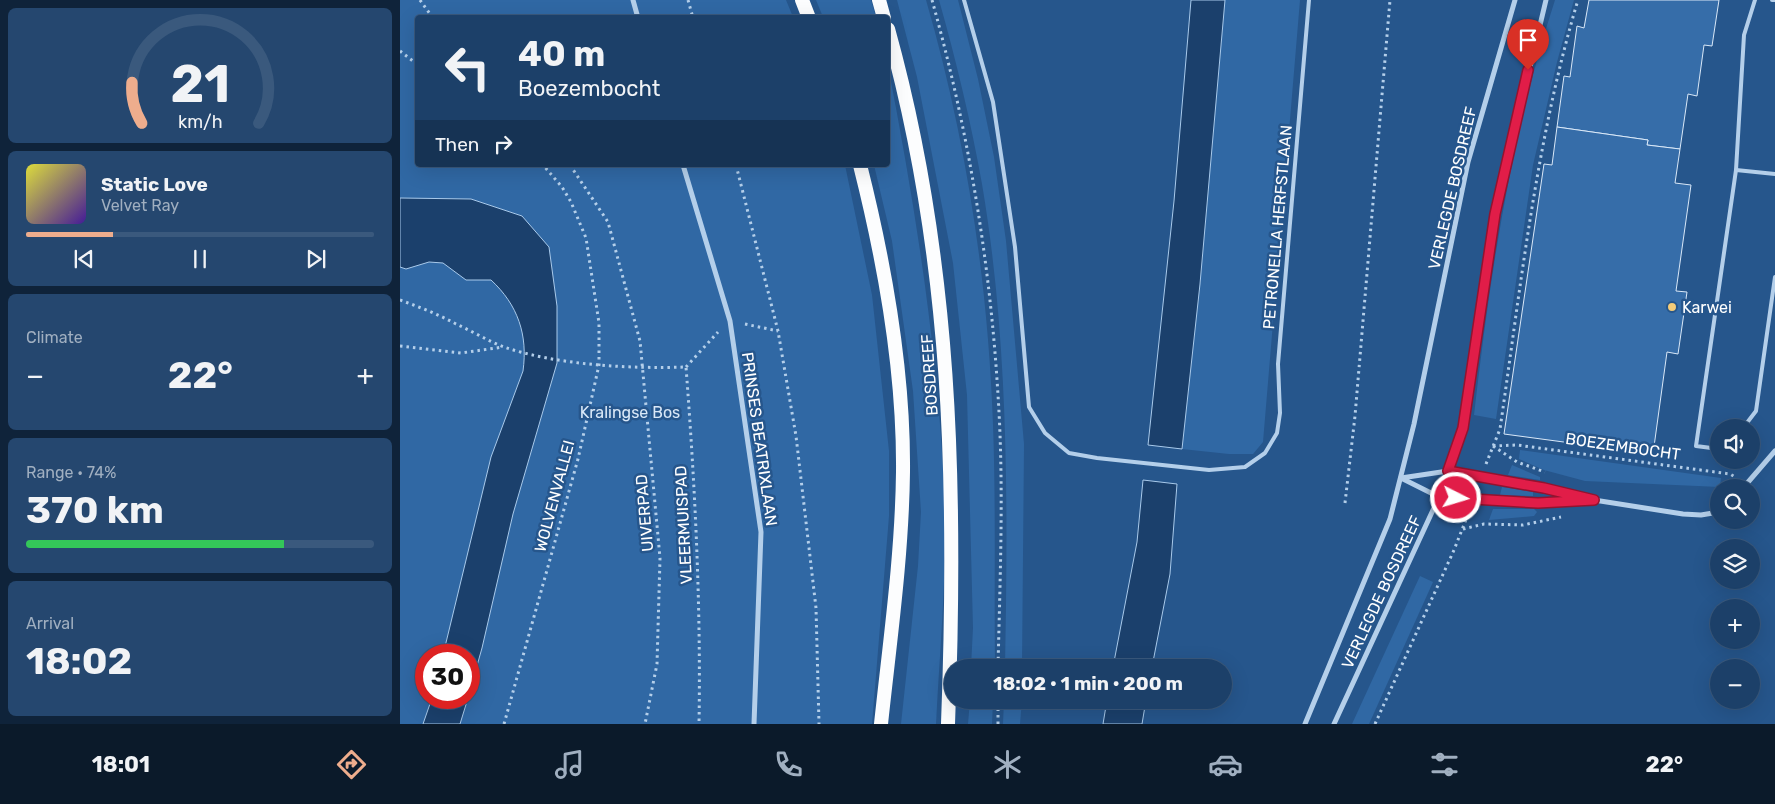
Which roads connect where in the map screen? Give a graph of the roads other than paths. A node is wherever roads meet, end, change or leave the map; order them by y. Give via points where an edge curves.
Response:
1 (633, 0) edge
2 (802, 0) edge
3 (879, 0) edge
4 (964, 0) edge
5 (1309, 0) edge
6 (1515, 0) edge
7 (1546, 0) edge
8 (1755, 0) edge
9 (637, 15) edge
10 (808, 15) edge
11 (883, 15) edge
12 (890, 38) edge
13 (684, 167) edge
14 (861, 167) edge
15 (1736, 170) junction
16 (1775, 174) edge
17 (1775, 277) edge
18 (1750, 419) edge
19 (1710, 448) edge
20 (1775, 451) edge
21 (1448, 471) junction
22 (1401, 478) junction
23 (1751, 479) edge
24 (1439, 497) junction
25 (1594, 500) junction
26 (1710, 514) edge
27 (754, 724) edge
28 (881, 724) edge
29 (948, 724) edge
30 (1305, 724) edge
31 (1334, 724) edge

1 - 9 street
2 - 10 highway
3 - 11 highway
4 - 5 lane, PETRONELLA HERFSTLAAN via 993,102 1015,247 1029,407 1045,433 1068,453 1209,470 1245,466 1265,453 1277,433 1280,412 1278,364
6 - 22 street, VERLEGDE BOSDREEF via 1468,162
7 - 21 street, VERLEGDE BOSDREEF via 1495,214 1463,428
8 - 15 lane via 1744,36
12 - 29 highway, BOSDREEF via 917,155 938,283 945,350 953,556
13 - 27 street, PRINSES BEATRIXLAAN via 730,321 761,532
14 - 28 highway, BOSDREEF via 893,331 900,392 903,470 900,547
15 - 16 lane
15 - 19 lane via 1696,446
17 - 18 lane via 1756,411
20 - 23 street
21 - 22 street
21 - 24 street, VERLEGDE BOSDREEF
21 - 25 street
22 - 24 street
22 - 30 street, VERLEGDE BOSDREEF via 1390,519
24 - 25 street via 1538,503
24 - 31 street, VERLEGDE BOSDREEF
25 - 26 street via 1683,514

